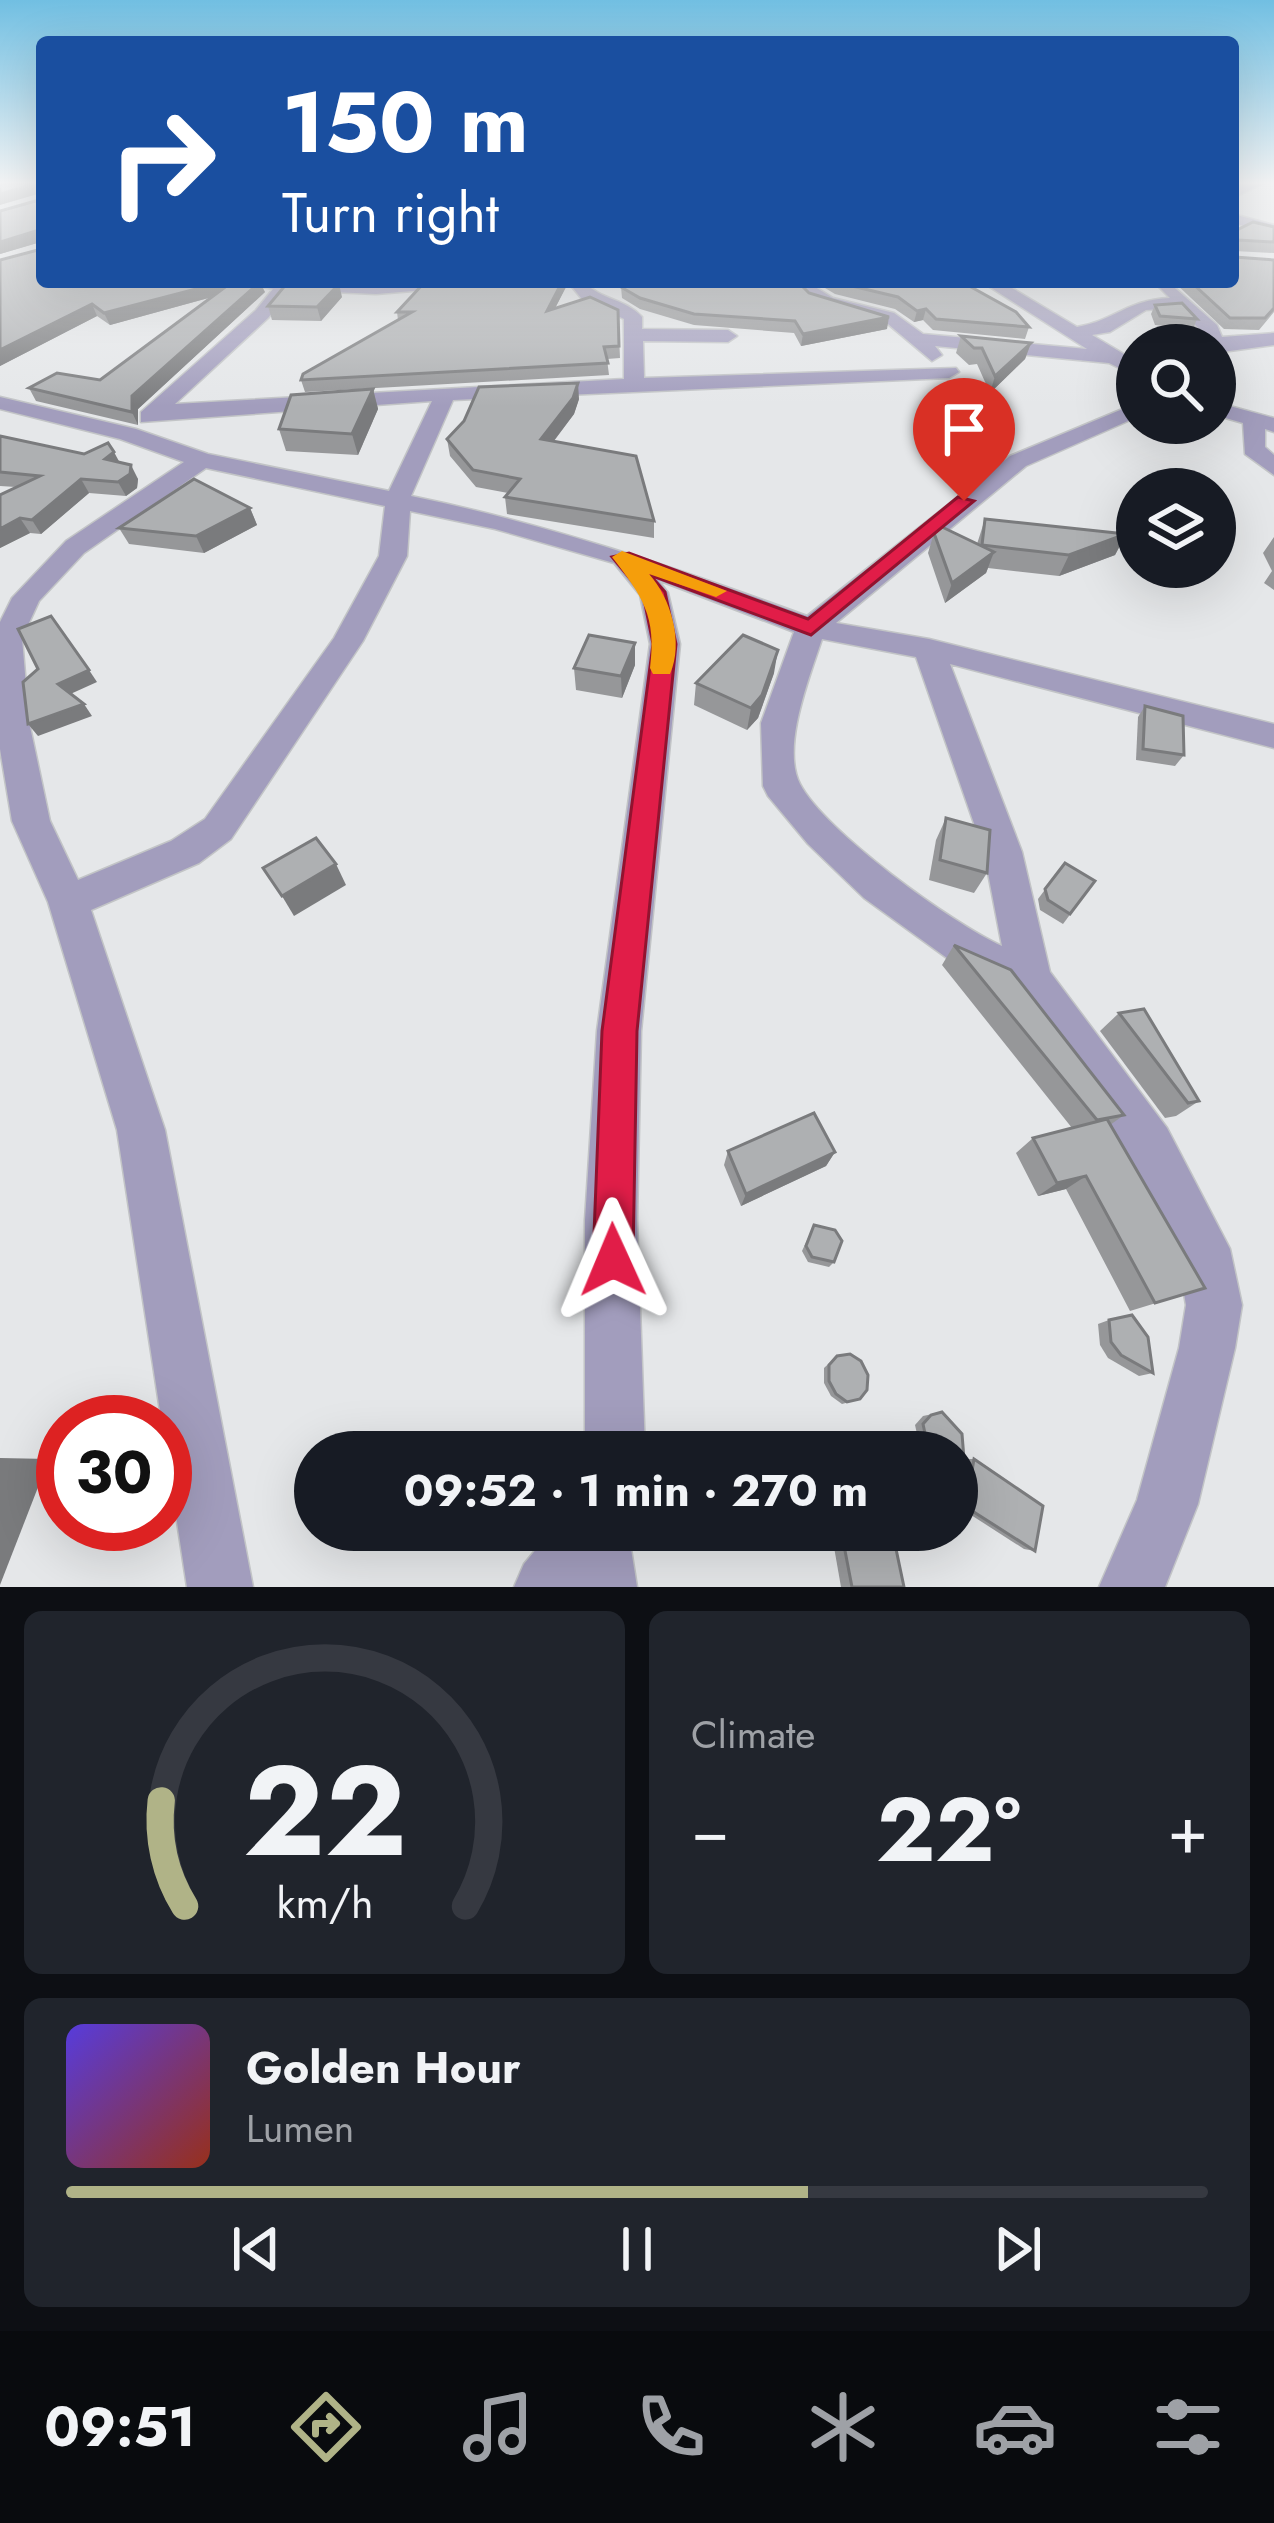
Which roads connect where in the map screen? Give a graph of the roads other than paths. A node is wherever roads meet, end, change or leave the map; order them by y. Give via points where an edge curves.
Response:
1 (282, 288) edge
2 (330, 288) edge
3 (398, 288) edge
4 (581, 288) edge
5 (803, 288) edge
6 (1001, 288) edge
7 (1168, 288) edge
8 (1183, 303) junction
9 (1205, 324) edge
10 (1079, 332) junction
11 (632, 335) junction
12 (728, 336) dead end
13 (919, 339) junction
14 (1274, 339) edge
15 (1236, 343) edge
16 (1112, 357) junction
17 (1116, 359) edge
18 (634, 385) junction
19 (446, 394) junction
20 (0, 403) edge
21 (157, 412) junction
22 (1262, 414) edge
23 (1116, 418) edge
24 (1236, 432) edge
25 (128, 434) junction
26 (1253, 449) junction
27 (202, 460) junction
28 (1274, 468) edge
29 (398, 498) junction
30 (622, 557) junction
31 (811, 628) junction
32 (929, 649) junction
33 (1274, 736) edge
34 (68, 902) junction
35 (1030, 979) junction
36 (615, 1431) edge
37 (577, 1551) edge
38 (598, 1551) edge
39 (220, 1587) edge
40 (547, 1587) edge
41 (604, 1587) edge
42 (1132, 1587) edge

1 - 21 street
2 - 3 street
4 - 11 street via 592,302 627,310
5 - 13 street via 882,314
6 - 10 street
7 - 8 street
8 - 9 street
8 - 10 street via 1142,305
10 - 16 street
11 - 12 street
11 - 18 street
13 - 16 street
13 - 18 street via 949,372
14 - 15 street
16 - 17 street
18 - 19 street
19 - 21 street
19 - 29 street
20 - 25 street
21 - 25 street
22 - 26 street
23 - 31 street via 1018,461
24 - 26 street
25 - 27 street
26 - 28 street
27 - 29 street
27 - 34 street via 75,547 26,598 7,638 12,722 32,820
29 - 30 street
29 - 34 street via 393,556 348,641 218,829 185,852
30 - 31 street
30 - 36 street via 654,592 665,644 620,1031 611,1220
31 - 32 street
31 - 35 street via 778,723 782,786 878,886 973,953
32 - 33 street
32 - 35 street via 1003,852
34 - 39 street via 141,1130
35 - 42 street via 1150,1145 1203,1250 1214,1305 1167,1504
37 - 40 street
38 - 41 street

